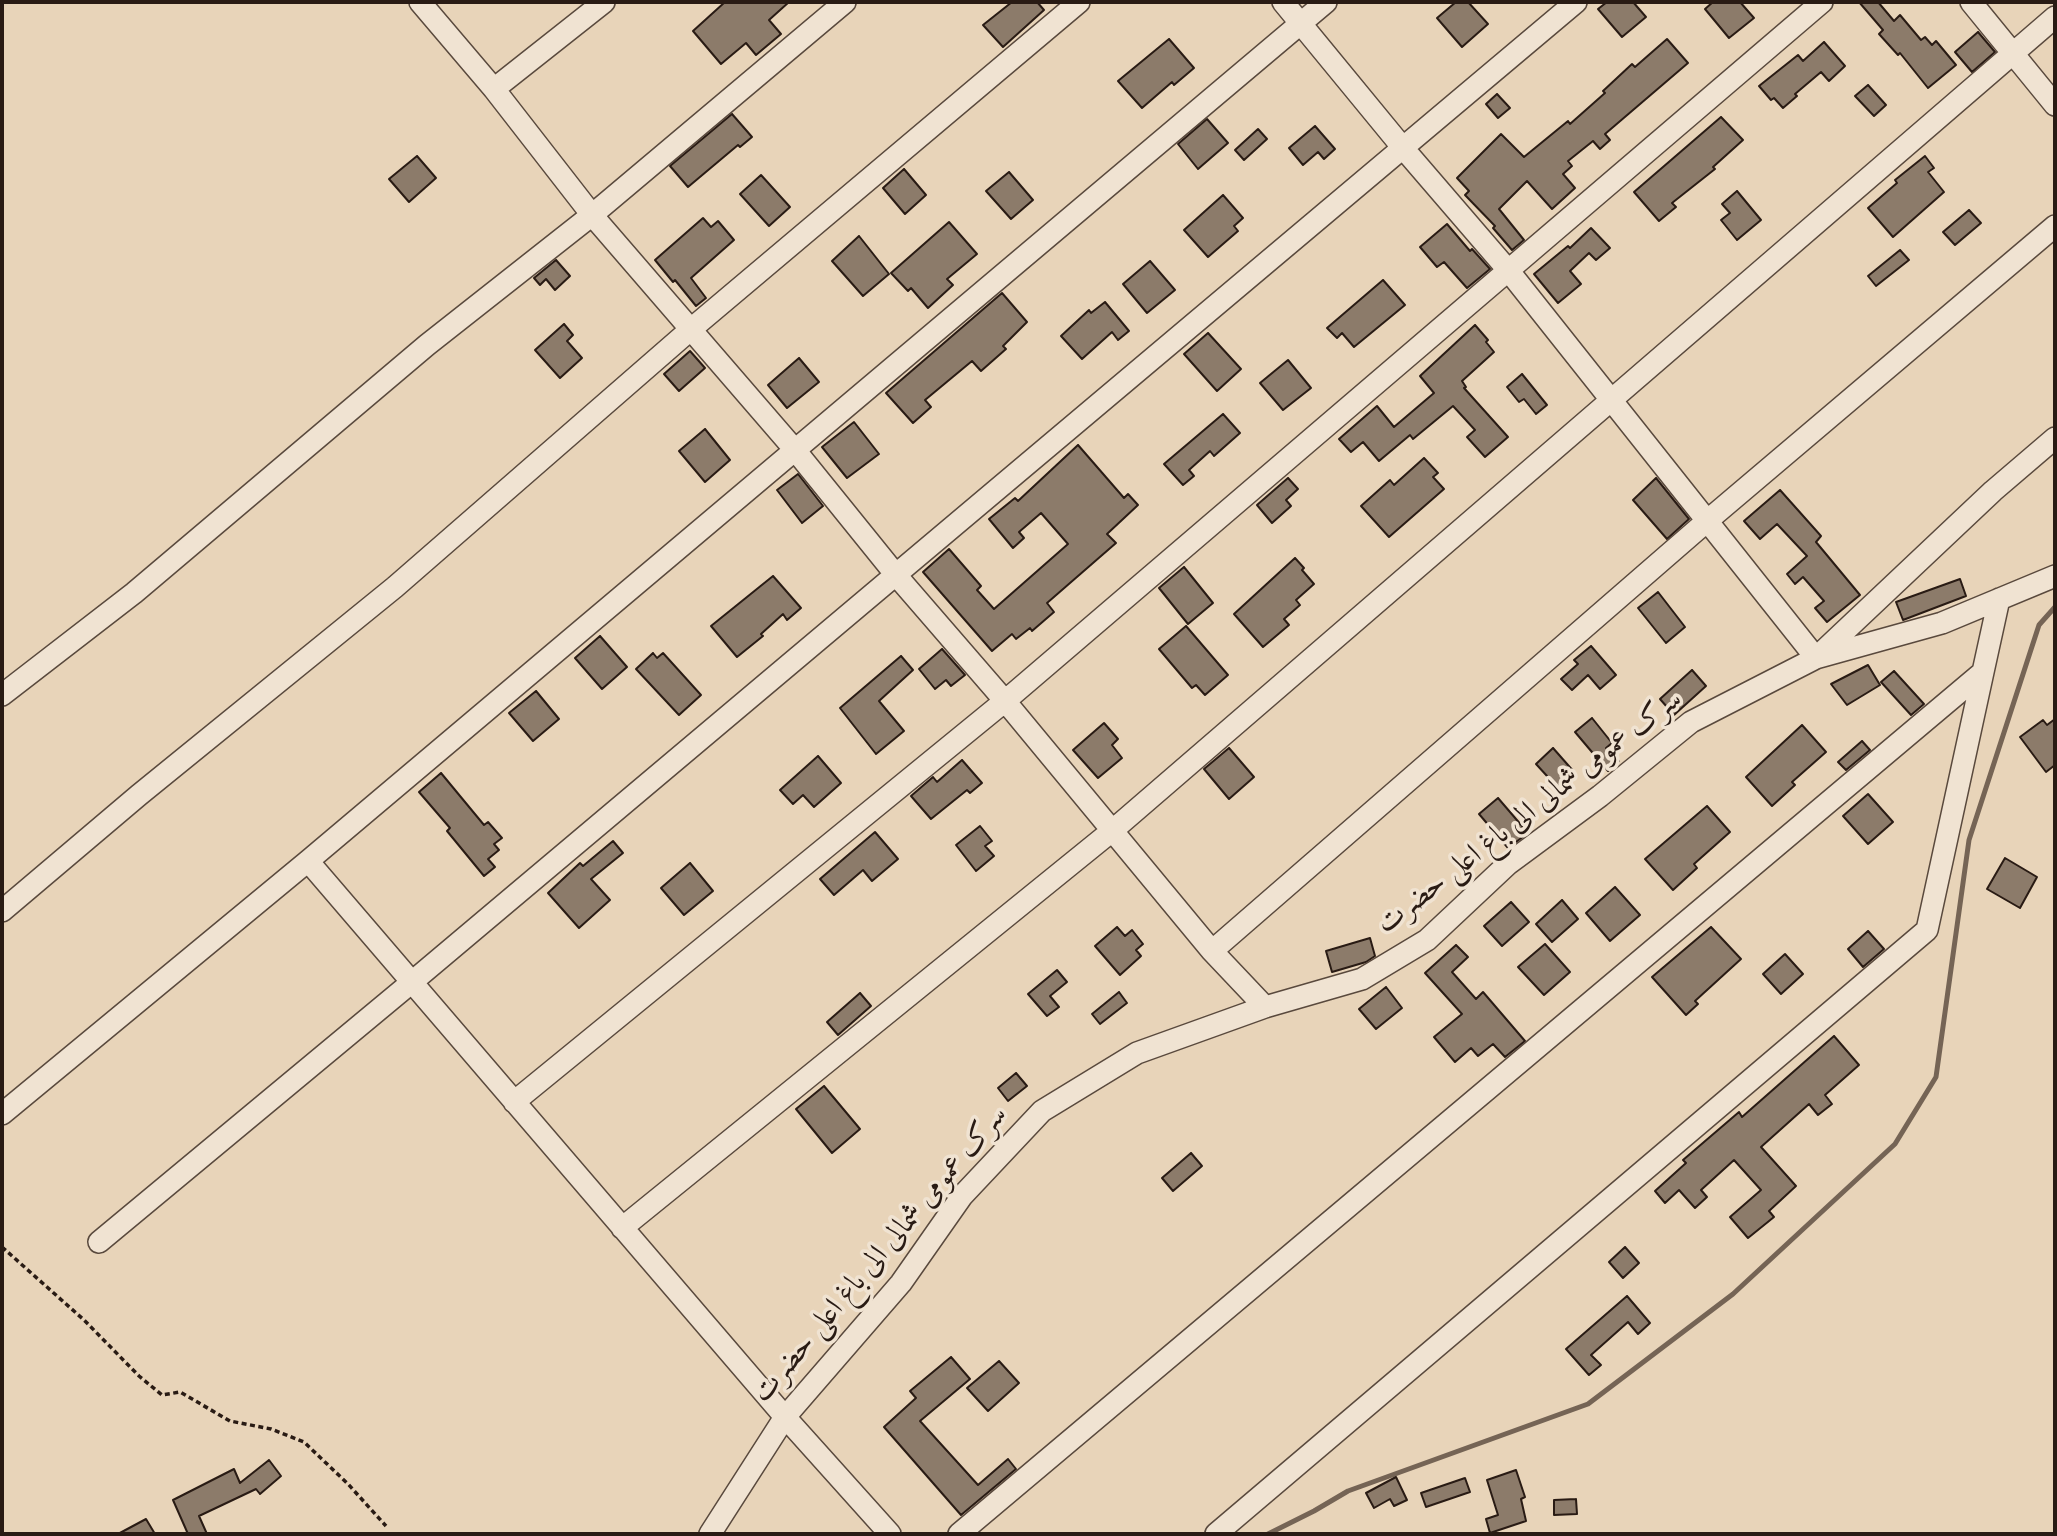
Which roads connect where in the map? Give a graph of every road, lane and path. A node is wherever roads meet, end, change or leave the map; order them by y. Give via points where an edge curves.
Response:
1 (420, 2) edge
2 (604, 2) edge
3 (845, 2) edge
4 (1079, 2) edge
5 (1283, 2) edge
6 (1325, 2) edge
7 (1576, 2) edge
8 (1822, 2) edge
9 (1972, 2) edge
10 (2055, 17) edge
11 (1301, 23) junction
12 (2014, 52) junction
13 (494, 89) junction
14 (2055, 105) edge
15 (1403, 148) junction
16 (592, 215) junction
17 (2055, 226) edge
18 (1508, 270) junction
19 (690, 330) junction
20 (1612, 399) junction
21 (2055, 438) edge
22 (795, 450) junction
23 (1707, 521) junction
24 (896, 575) junction
25 (2055, 576) edge
26 (1999, 599) junction
27 (1816, 658) junction
28 (1983, 672) junction
29 (2, 695) edge
30 (1005, 701) junction
31 (1113, 830) junction
32 (307, 861) junction
33 (2, 911) edge
34 (1212, 951) junction
35 (412, 982) junction
36 (1265, 1007) junction
37 (514, 1102) junction
38 (2, 1114) edge
39 (622, 1228) junction
40 (99, 1242) dead end
41 (2, 1247) edge
42 (785, 1417) junction
43 (386, 1527) dead end
44 (710, 1534) edge
45 (890, 1534) edge
46 (958, 1534) edge
47 (1216, 1534) edge

1 - 13 street
2 - 13 street
3 - 16 street
4 - 19 street
5 - 11 street
6 - 11 street
7 - 15 street
8 - 18 street
9 - 12 street
10 - 12 street
11 - 15 street
11 - 22 street
12 - 14 street
12 - 20 street
13 - 16 street
15 - 18 street
15 - 24 street
16 - 19 street
16 - 29 street via 427,345 134,593
17 - 23 street
18 - 20 street
18 - 30 street
19 - 22 street
19 - 33 street via 395,587
20 - 23 street
20 - 31 street
21 - 27 street
22 - 24 street
22 - 32 street
23 - 27 street
23 - 34 street
24 - 30 street
24 - 35 street
25 - 26 street, سرک عمومی شمالی الی باغ اعلی حضرت
26 - 27 street, سرک عمومی شمالی الی باغ اعلی حضرت via 1942,623
26 - 28 street
27 - 36 street, سرک عمومی شمالی الی باغ اعلی حضرت via 1691,722 1508,864 1427,940 1362,979
28 - 46 street
28 - 47 street via 1927,930
30 - 31 street
30 - 37 street
31 - 34 street
31 - 39 street
32 - 35 street
32 - 38 street
34 - 36 street
35 - 37 street
35 - 40 street
36 - 42 street, سرک عمومی شمالی الی باغ اعلی حضرت via 1137,1053 1042,1111 962,1196 901,1283
37 - 39 street
39 - 42 street
41 - 43 path via 162,1395 180,1392 230,1421 304,1442
42 - 44 street, سرک عمومی شمالی الی باغ اعلی حضرت
42 - 45 street

